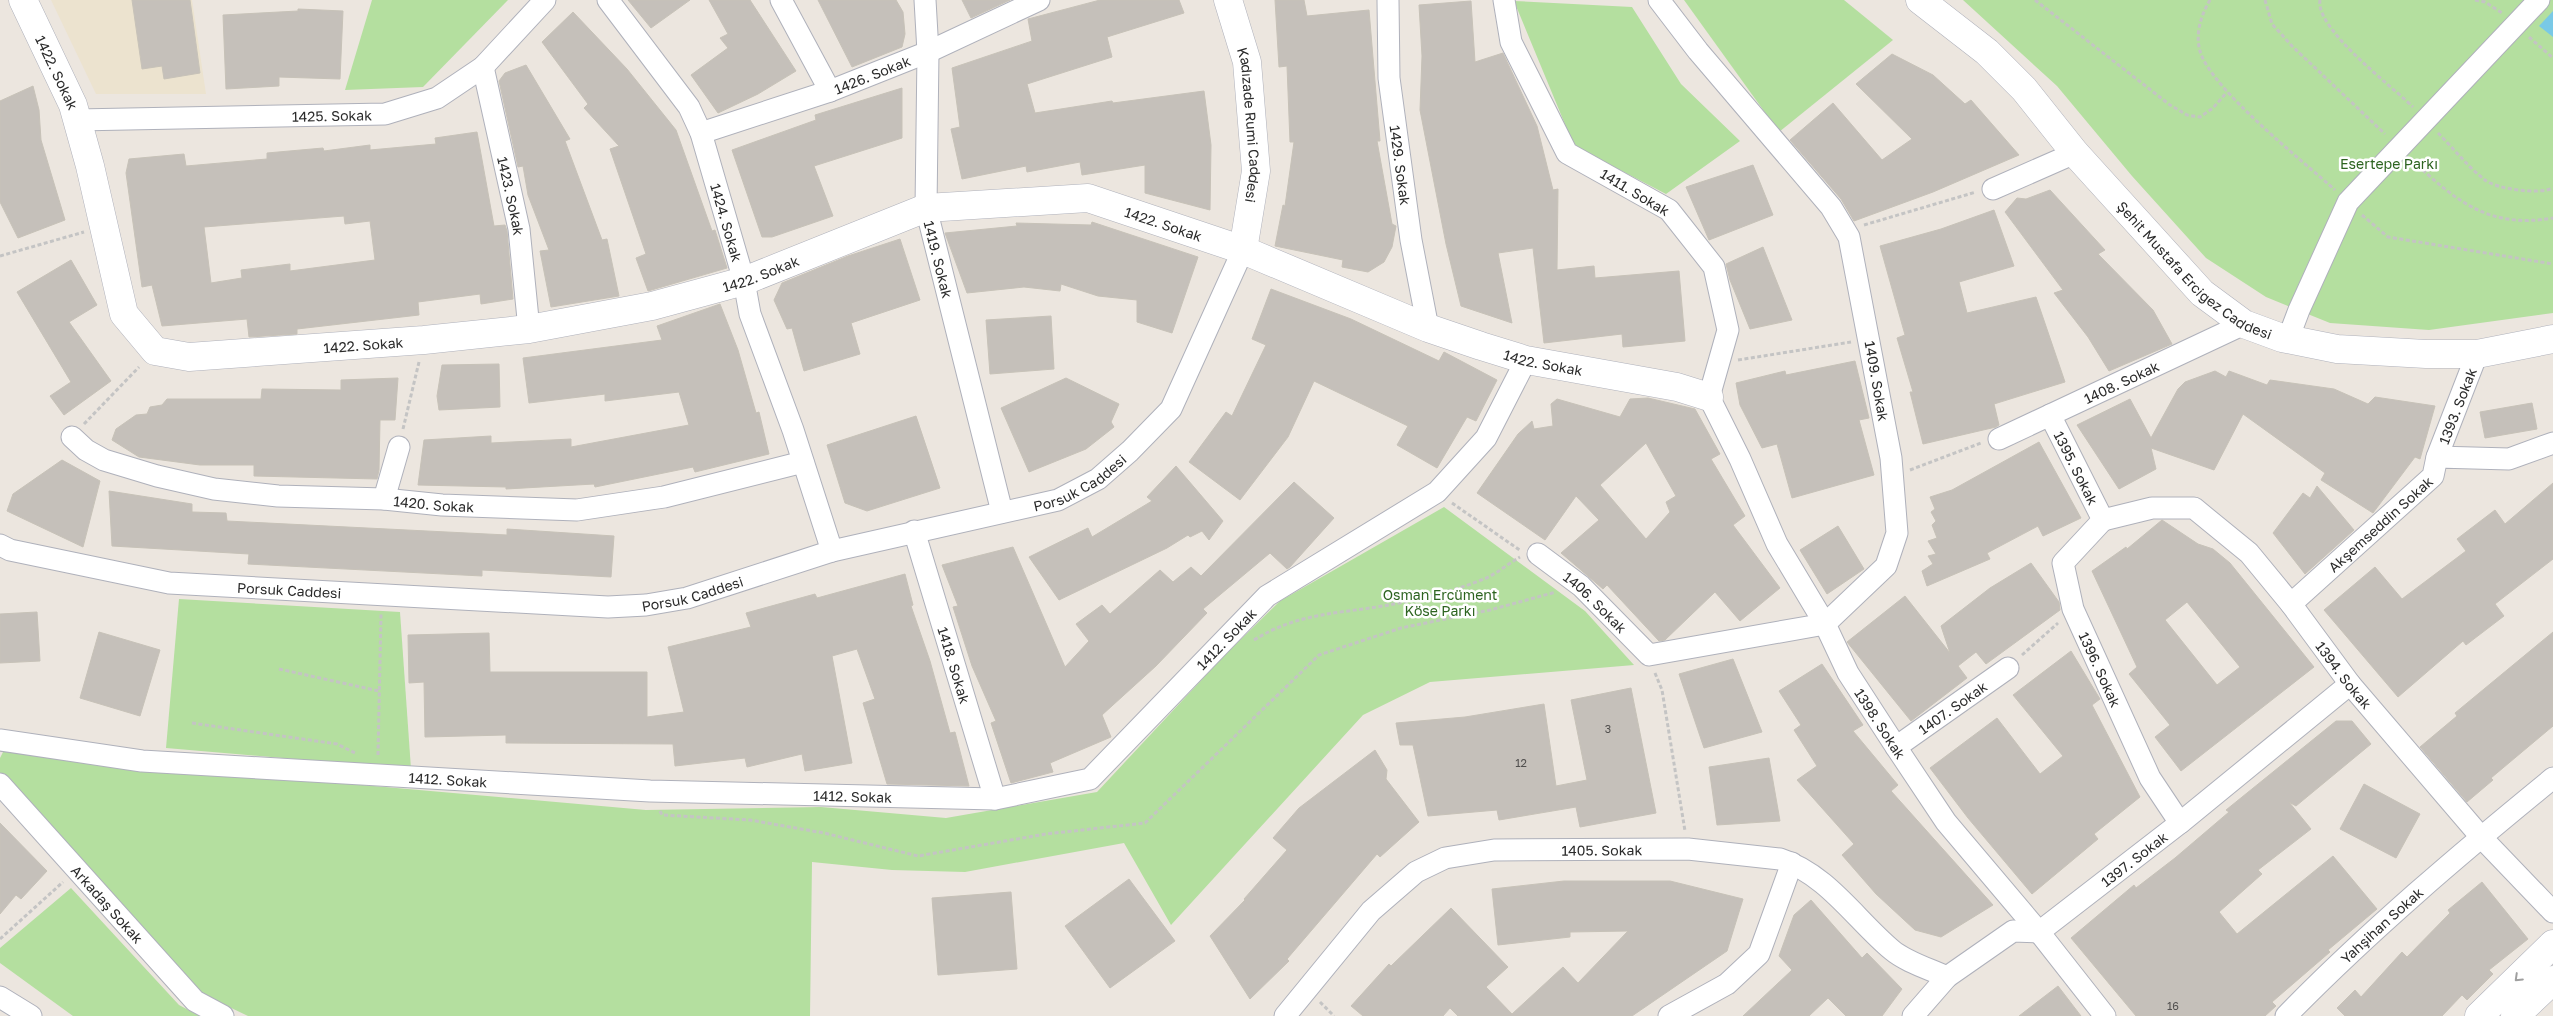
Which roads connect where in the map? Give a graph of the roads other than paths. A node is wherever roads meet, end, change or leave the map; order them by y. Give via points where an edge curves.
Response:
1 (23, 0) edge
2 (545, 0) edge
3 (608, 0) edge
4 (781, 0) edge
5 (925, 0) edge
6 (1039, 0) edge
7 (1228, 0) edge
8 (1388, 0) edge
9 (1504, 0) edge
10 (1659, 0) edge
11 (1920, 0) edge
12 (2540, 0) edge
13 (928, 52) junction
14 (482, 67) junction
15 (830, 92) junction
16 (77, 120) junction
17 (701, 133) junction
18 (2075, 153) junction
19 (1993, 189) road end
20 (926, 208) junction
21 (1243, 250) junction
22 (744, 281) junction
23 (2244, 324) junction
24 (529, 328) junction
25 (1428, 328) junction
26 (2288, 339) junction
27 (2553, 339) edge
28 (2477, 354) junction
29 (1526, 360) junction
30 (1709, 397) junction
31 (2050, 414) junction
32 (72, 437) road end
33 (1999, 439) road end
34 (2553, 443) edge
35 (399, 446) road end
36 (2437, 457) junction
37 (803, 462) junction
38 (384, 499) junction
39 (1002, 512) junction
40 (2103, 520) junction
41 (914, 531) junction
42 (0, 545) edge
43 (832, 552) junction
44 (1538, 554) dead end
45 (2291, 604) junction
46 (1825, 624) junction
47 (2008, 668) road end
48 (2350, 684) junction
49 (0, 740) edge
50 (1896, 748) junction
51 (2553, 778) edge
52 (0, 784) edge
53 (995, 799) junction
54 (2180, 823) junction
55 (2481, 837) junction
56 (1792, 862) junction
57 (2553, 912) edge
58 (2039, 932) junction
59 (2553, 944) edge
60 (1947, 977) junction
61 (2553, 980) edge
62 (0, 997) edge
63 (2096, 1011) edge
64 (31, 1016) edge
65 (223, 1016) edge
66 (1285, 1016) edge
67 (1669, 1016) edge
68 (1913, 1016) edge
69 (2286, 1016) edge
70 (2479, 1016) edge
71 (2515, 1016) edge

1 - 16 street, 1422. Sokak
2 - 14 street, 1425. Sokak
3 - 17 street, 1424. Sokak via 689,107
4 - 15 street
5 - 13 street, 1419. Sokak
6 - 13 street, 1426. Sokak
7 - 21 street, Kadızade Rumi Caddesi via 1247,62 1256,171
8 - 25 street, 1429. Sokak via 1389,78 1411,240
9 - 30 street, 1411. Sokak via 1511,42 1568,153 1670,210 1714,267 1728,330
10 - 46 street, 1409. Sokak via 1698,51 1831,207 1849,237 1893,477 1897,533 1886,566
11 - 18 street, Şehit Mustafa Ercigez Caddesi via 1987,52 2024,89
12 - 26 street via 2348,202
13 - 15 street, 1426. Sokak
13 - 20 street, 1419. Sokak
14 - 16 street, 1425. Sokak via 437,98 385,114
14 - 24 street, 1423. Sokak via 519,229
15 - 17 street, 1426. Sokak
16 - 24 street, 1422. Sokak via 124,314 155,351 188,357 424,340
17 - 22 street, 1424. Sokak
18 - 19 street
18 - 23 street, Şehit Mustafa Ercigez Caddesi via 2202,293
20 - 21 street, 1422. Sokak via 1088,198
20 - 22 street, 1422. Sokak
20 - 39 street, 1419. Sokak
21 - 25 street, 1422. Sokak
21 - 39 street, Porsuk Caddesi via 1171,409 1098,479 1058,500
22 - 24 street, 1422. Sokak via 652,306
22 - 37 street, 1424. Sokak via 750,314
23 - 26 street, Şehit Mustafa Ercigez Caddesi
23 - 31 street, 1408. Sokak
25 - 29 street, 1422. Sokak
26 - 28 street, Şehit Mustafa Ercigez Caddesi via 2337,349
27 - 28 street, Şehit Mustafa Ercigez Caddesi
28 - 36 street, 1393. Sokak
29 - 30 street, 1422. Sokak via 1677,387
29 - 53 street, 1412. Sokak via 1486,438 1437,492 1267,596 1090,779
30 - 46 street, 1398. Sokak via 1777,544
31 - 33 street, 1408. Sokak
31 - 40 street, 1395. Sokak
32 - 38 street, 1420. Sokak via 104,460 214,489 278,496
34 - 36 street, Akşemseddin Sokak via 2509,459
35 - 38 street
36 - 45 street, Akşemseddin Sokak via 2433,476
37 - 38 street, 1420. Sokak via 664,497 577,510
37 - 43 street, 1424. Sokak
39 - 41 street, Porsuk Caddesi
40 - 45 street, 1394. Sokak via 2152,508 2194,508 2249,552
40 - 54 street, 1396. Sokak via 2063,563 2072,609 2150,778
41 - 43 street, Porsuk Caddesi
41 - 53 street, 1418. Sokak
42 - 43 street, Porsuk Caddesi via 10,550 169,583 608,607 687,598
44 - 46 street, 1406. Sokak via 1581,586 1649,656
45 - 48 street, 1394. Sokak
46 - 50 street, 1398. Sokak via 1848,673
47 - 50 street, 1407. Sokak
48 - 54 street, 1397. Sokak
48 - 55 street, 1394. Sokak
49 - 53 street, 1412. Sokak via 142,761 377,776 650,791
50 - 58 street, 1398. Sokak via 1946,822
51 - 55 street, Yahşihan Sokak
52 - 65 street, Arkadaş Sokak via 195,1001
54 - 58 street, 1397. Sokak
55 - 57 street, 1394. Sokak
55 - 69 street, Yahşihan Sokak via 2318,983
56 - 60 street, 1405. Sokak via 1812,875 1893,952
56 - 66 street, 1405. Sokak via 1688,849 1494,850 1445,858 1416,872 1371,911
56 - 67 street via 1759,954 1727,984
58 - 60 street via 2013,931
58 - 63 street, 1398. Sokak
59 -> 70 street
60 - 68 street
61 - 71 street
62 - 64 street

